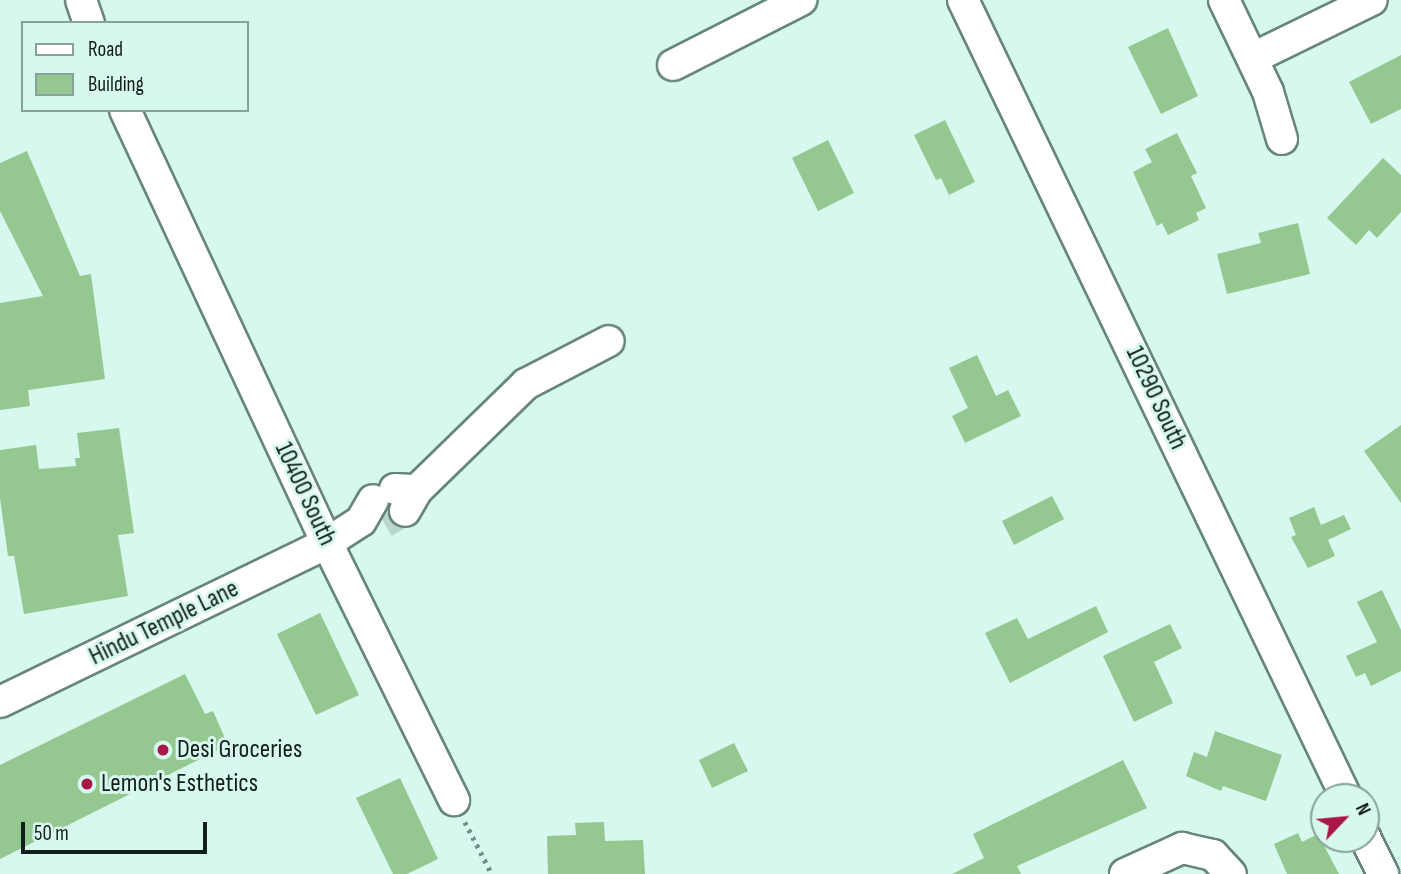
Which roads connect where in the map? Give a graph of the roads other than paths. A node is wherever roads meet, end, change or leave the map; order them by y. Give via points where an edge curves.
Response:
1 (81, 0) edge
2 (801, 0) edge
3 (963, 0) edge
4 (1224, 0) edge
5 (1372, 0) edge
6 (767, 7) edge
7 (88, 21) edge
8 (1253, 58) junction
9 (673, 65) dead end
10 (126, 112) edge
11 (1282, 139) dead end
12 (609, 341) dead end
13 (327, 543) junction
14 (0, 702) edge
15 (1339, 783) edge
16 (454, 800) road end
17 (1373, 853) edge
18 (1125, 874) edge
19 (1231, 874) edge
20 (1383, 874) edge

1 - 7 street
2 - 6 street
3 - 15 street, 10290 South
4 - 8 street
5 - 8 street
6 - 9 street
8 - 11 street
10 - 13 street, 10400 South
12 - 13 street, Hindu Temple Lane via 526,384 389,506
13 - 14 street, Hindu Temple Lane
13 - 16 street, 10400 South
17 - 20 street
18 - 19 street via 1182,848 1213,855

